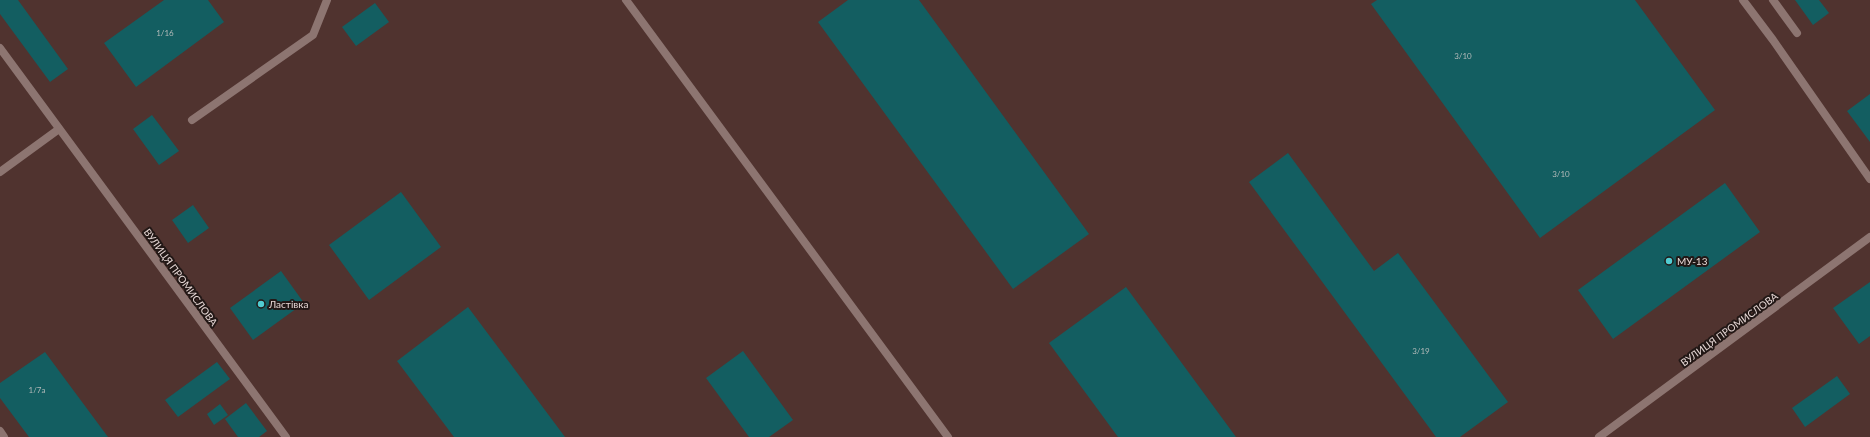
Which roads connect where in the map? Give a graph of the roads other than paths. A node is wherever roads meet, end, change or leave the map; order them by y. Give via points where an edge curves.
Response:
1 (328, 0) edge
2 (626, 0) edge
3 (1743, 0) edge
4 (1773, 0) edge
5 (1798, 33) dead end
6 (0, 48) edge
7 (192, 120) dead end
8 (59, 129) junction
9 (0, 172) edge
10 (1870, 179) edge
11 (1870, 237) edge
12 (0, 432) edge
13 (4, 437) edge
14 (286, 437) edge
15 (948, 437) edge
16 (1599, 437) edge

1 - 7 street via 313,35
2 - 15 street
3 - 10 street
4 - 5 street
6 - 8 street, ВУЛИЦЯ ПРОМИСЛОВА
8 - 9 street
8 - 14 street, ВУЛИЦЯ ПРОМИСЛОВА
11 - 16 street, ВУЛИЦЯ ПРОМИСЛОВА
12 - 13 street

